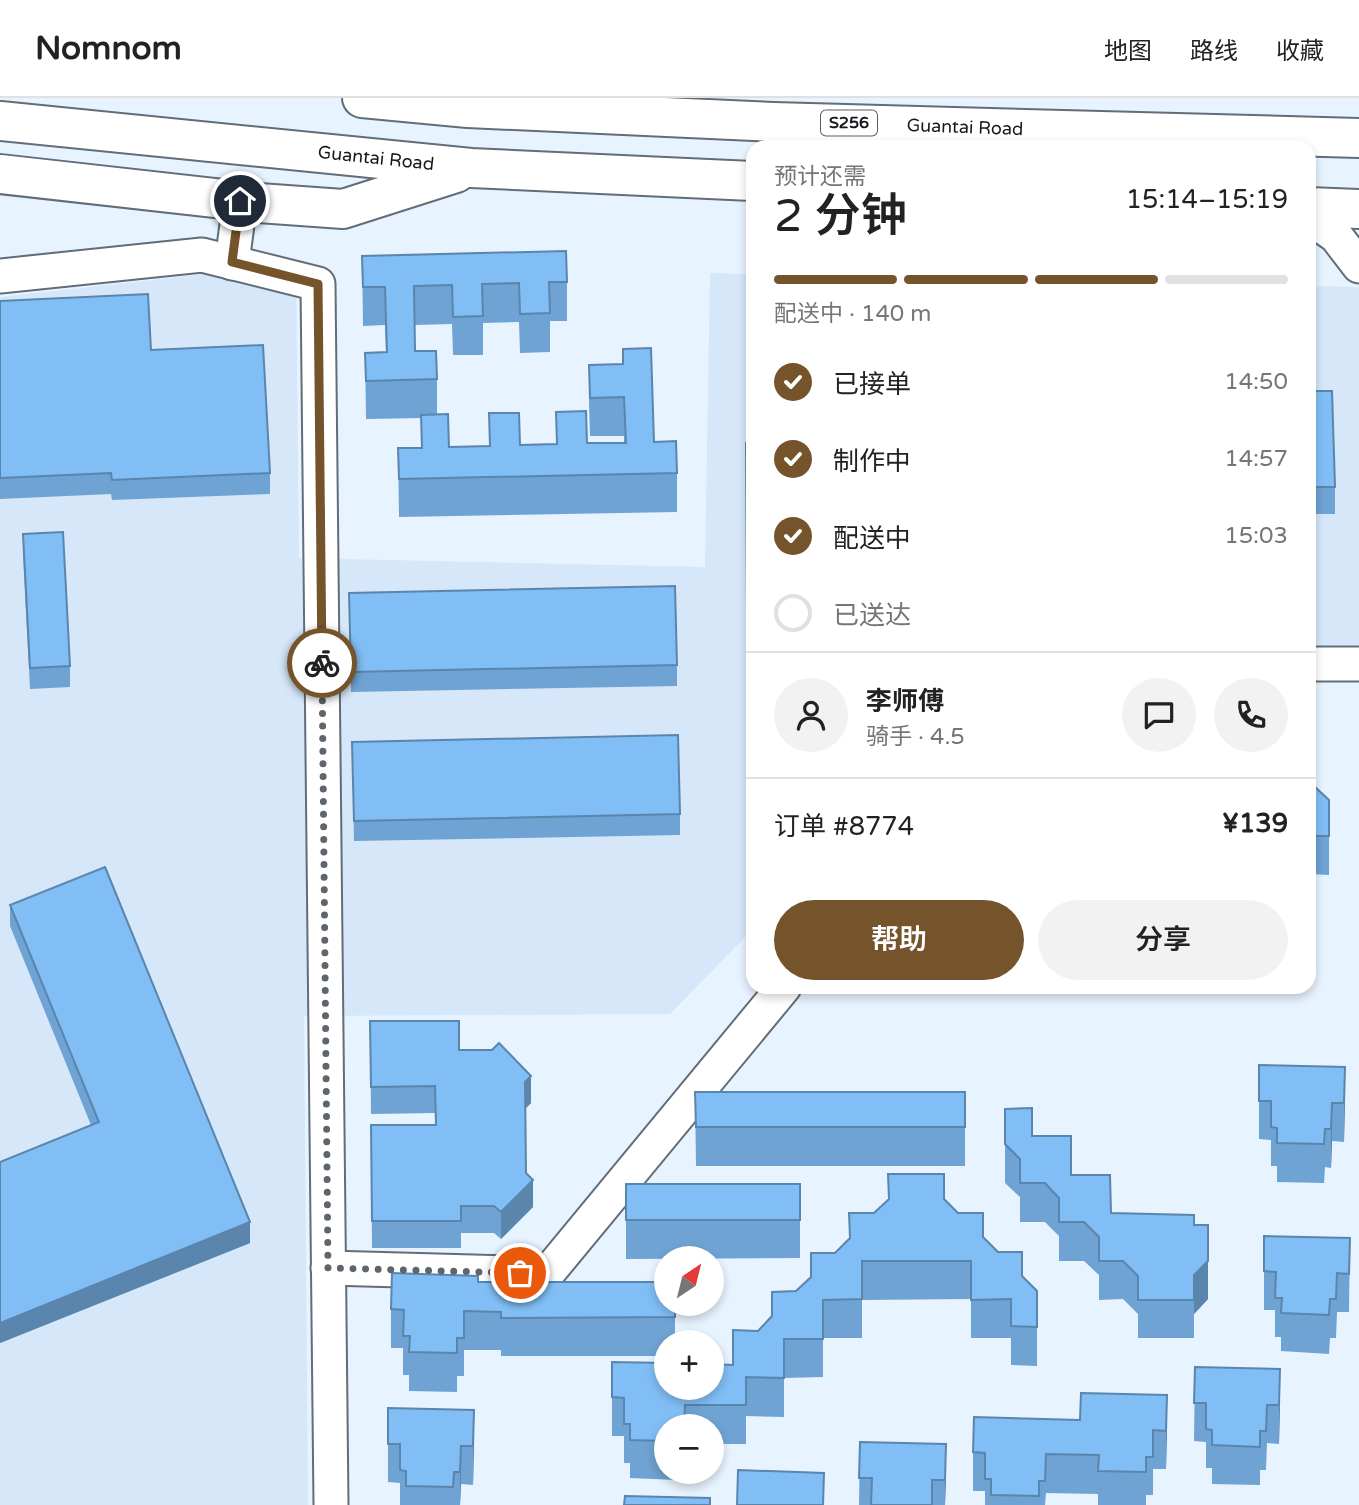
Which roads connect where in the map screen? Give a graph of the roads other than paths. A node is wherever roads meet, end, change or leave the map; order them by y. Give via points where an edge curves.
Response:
1 (362, 98) edge
2 (468, 103) edge
3 (0, 121) edge
4 (1359, 138) edge
5 (471, 167) junction
6 (0, 174) edge
7 (746, 181) edge
8 (240, 201) junction
9 (1316, 206) edge
10 (1359, 209) edge
11 (1316, 222) edge
12 (232, 262) junction
13 (1359, 266) edge
14 (0, 276) edge
15 (1316, 664) edge
16 (1359, 664) edge
17 (779, 994) edge
18 (328, 1268) junction
19 (331, 1505) edge

1 - 2 main road, Guantai Road / S256
2 - 4 main road, Guantai Road / S256 via 774,121
3 - 5 main road, Guantai Road
5 - 7 main road, Guantai Road
5 - 8 main road via 343,209
6 - 8 main road
8 - 12 street
9 - 10 main road
11 - 13 street via 1336,236
12 - 14 street via 202,255
12 - 18 street via 318,284
15 - 16 street
17 - 18 street via 547,1274
18 - 19 street

